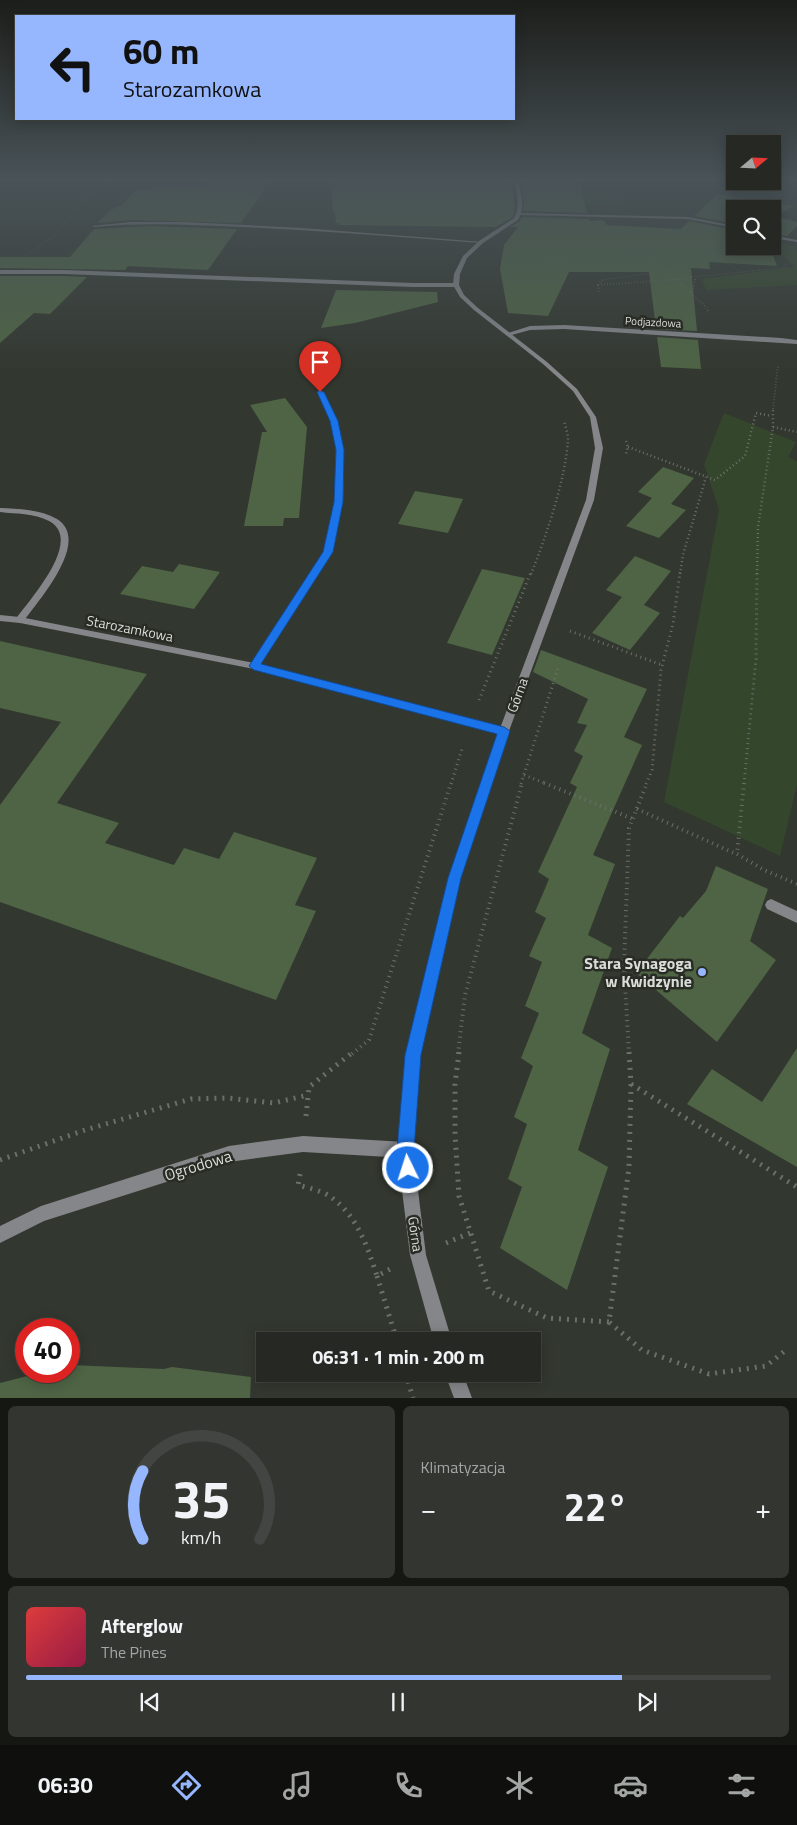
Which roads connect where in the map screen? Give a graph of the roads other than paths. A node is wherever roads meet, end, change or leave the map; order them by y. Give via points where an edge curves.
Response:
1 (479, 244) edge
2 (0, 272) edge
3 (456, 285) junction
4 (508, 334) junction
5 (797, 342) edge
6 (320, 392) dead end
7 (0, 510) edge
8 (0, 618) edge
9 (20, 620) junction
10 (254, 666) junction
11 (504, 731) junction
12 (771, 905) dead end
13 (797, 916) edge
14 (406, 1150) junction
15 (0, 1235) edge
16 (440, 1332) edge
17 (457, 1382) edge
18 (463, 1398) edge

1 - 3 street via 465,257 456,274
2 - 3 street
3 - 4 street, Górna via 462,296
4 - 5 street, Podjazdowa via 530,328 564,327
4 - 11 street, Górna via 575,390 593,417 599,448 590,500
6 - 10 street via 334,421 340,450 339,502 328,552
7 - 9 street via 33,512 55,521 62,528 64,551
8 - 9 street, Starozamkowa
9 - 10 street, Starozamkowa
10 - 11 street, Starozamkowa
11 - 14 street, Górna via 454,878 413,1055
12 - 13 street
14 - 15 street, Ogrodowa via 303,1144 230,1154 42,1214
14 - 16 street, Górna via 418,1255
17 - 18 street

